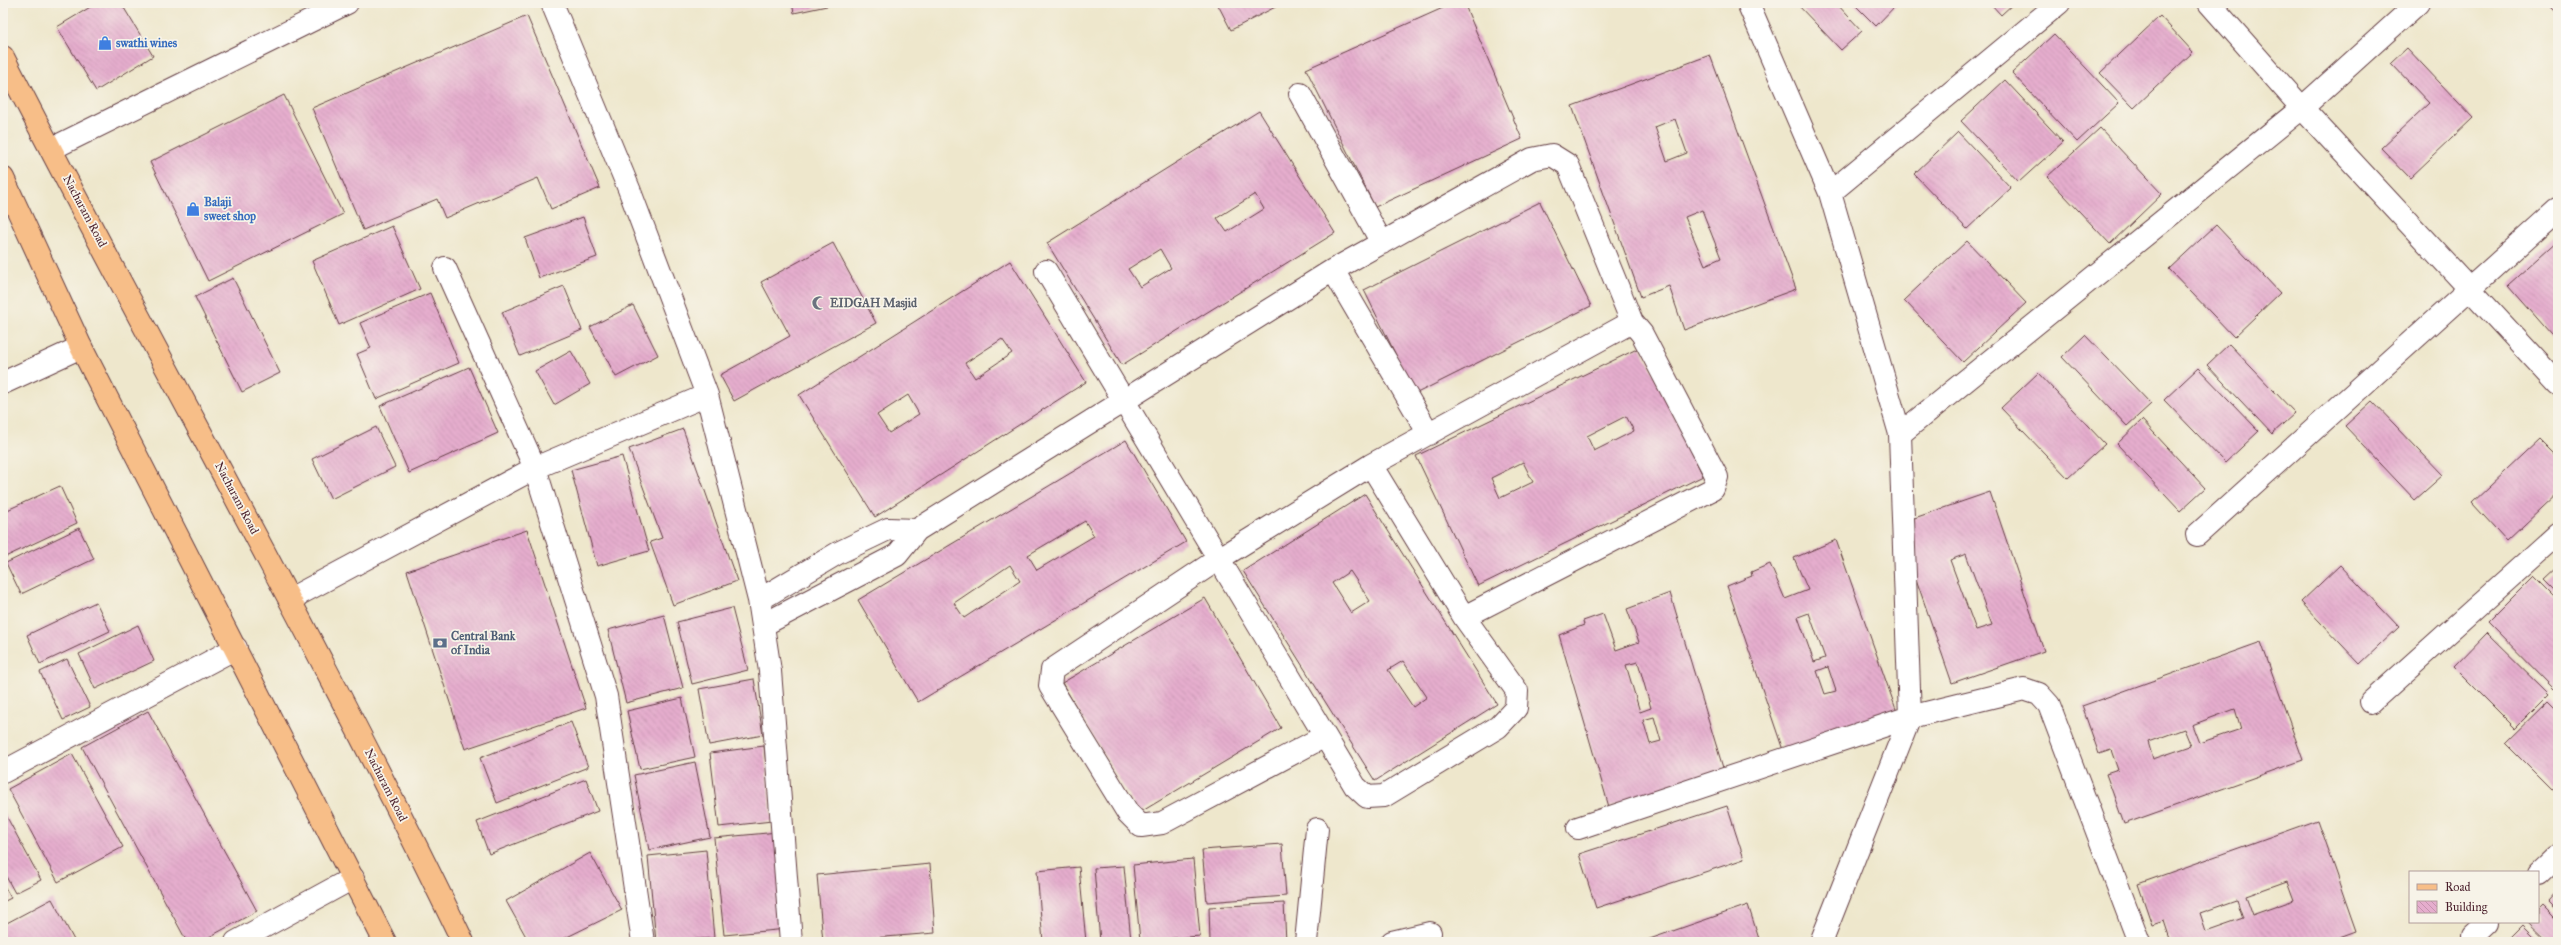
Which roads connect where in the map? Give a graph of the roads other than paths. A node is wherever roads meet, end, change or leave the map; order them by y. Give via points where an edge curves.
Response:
1 (347, 3) edge
2 (552, 3) edge
3 (1748, 3) edge
4 (2059, 3) edge
5 (2209, 3) edge
6 (2418, 3) edge
7 (3, 57) edge
8 (1300, 94) dead end
9 (2302, 108) junction
10 (51, 148) junction
11 (3, 178) edge
12 (1830, 193) junction
13 (2558, 209) edge
14 (1382, 243) junction
15 (445, 268) dead end
16 (1333, 270) junction
17 (1046, 271) dead end
18 (2470, 287) junction
19 (1632, 322) junction
20 (81, 347) junction
21 (3, 383) edge
22 (2558, 384) edge
23 (707, 395) junction
24 (1123, 402) junction
25 (1429, 434) junction
26 (1900, 434) junction
27 (1371, 465) junction
28 (535, 468) junction
29 (917, 530) junction
30 (2558, 534) edge
31 (2197, 535) dead end
32 (1220, 558) junction
33 (290, 598) junction
34 (759, 600) junction
35 (1464, 617) junction
36 (763, 625) junction
37 (236, 648) junction
38 (2371, 702) dead end
39 (1910, 717) junction
40 (1326, 736) junction
41 (3, 772) edge
42 (1578, 828) dead end
43 (1317, 829) dead end
44 (2558, 856) edge
45 (2539, 874) edge
46 (353, 878) junction
47 (2487, 923) edge
48 (1430, 933) dead end
49 (2472, 937) dead end
50 (236, 942) edge
51 (386, 942) edge
52 (463, 942) edge
53 (643, 942) edge
54 (791, 942) edge
55 (1306, 942) edge
56 (1392, 942) edge
57 (1821, 942) edge
58 (2139, 942) edge

1 - 10 street
2 - 23 street via 629,189
3 - 12 street
4 - 12 street
5 - 9 street
6 - 9 street
7 - 10 main road, Nacharam Road
8 - 14 street
9 - 18 street
9 - 26 street
10 - 33 main road, Nacharam Road
11 - 20 main road
12 - 26 street
13 - 18 street
14 - 16 street
14 - 19 street via 1532,160 1552,155 1568,165
15 - 28 street
16 - 24 street
16 - 25 street
17 - 24 street
18 - 22 street
18 - 31 street
19 - 25 street
19 - 35 street via 1642,334 1717,477 1713,489
20 - 21 street
20 - 37 main road
23 - 28 street
23 - 34 street
24 - 29 street
24 - 32 street
25 - 27 street
26 - 39 street
27 - 32 street
27 - 35 street
28 - 33 street
28 - 53 street via 606,696
29 - 34 street via 888,528 838,553
29 - 36 street via 898,555
30 - 38 street
32 - 40 street
32 - 40 street via 1065,660 1052,670 1050,686 1128,813 1141,826 1162,823
33 - 52 main road, Nacharam Road via 413,837
34 - 36 street
35 - 40 street via 1517,691 1516,708 1498,727 1384,796 1367,797 1356,786
36 - 54 street via 770,671
37 - 41 street
37 - 46 main road
39 - 42 street
39 - 57 street
39 - 58 street via 2024,689 2040,694 2049,705
43 - 55 street
44 - 45 street
46 - 50 street
46 - 51 main road
47 - 49 street
48 - 56 street

